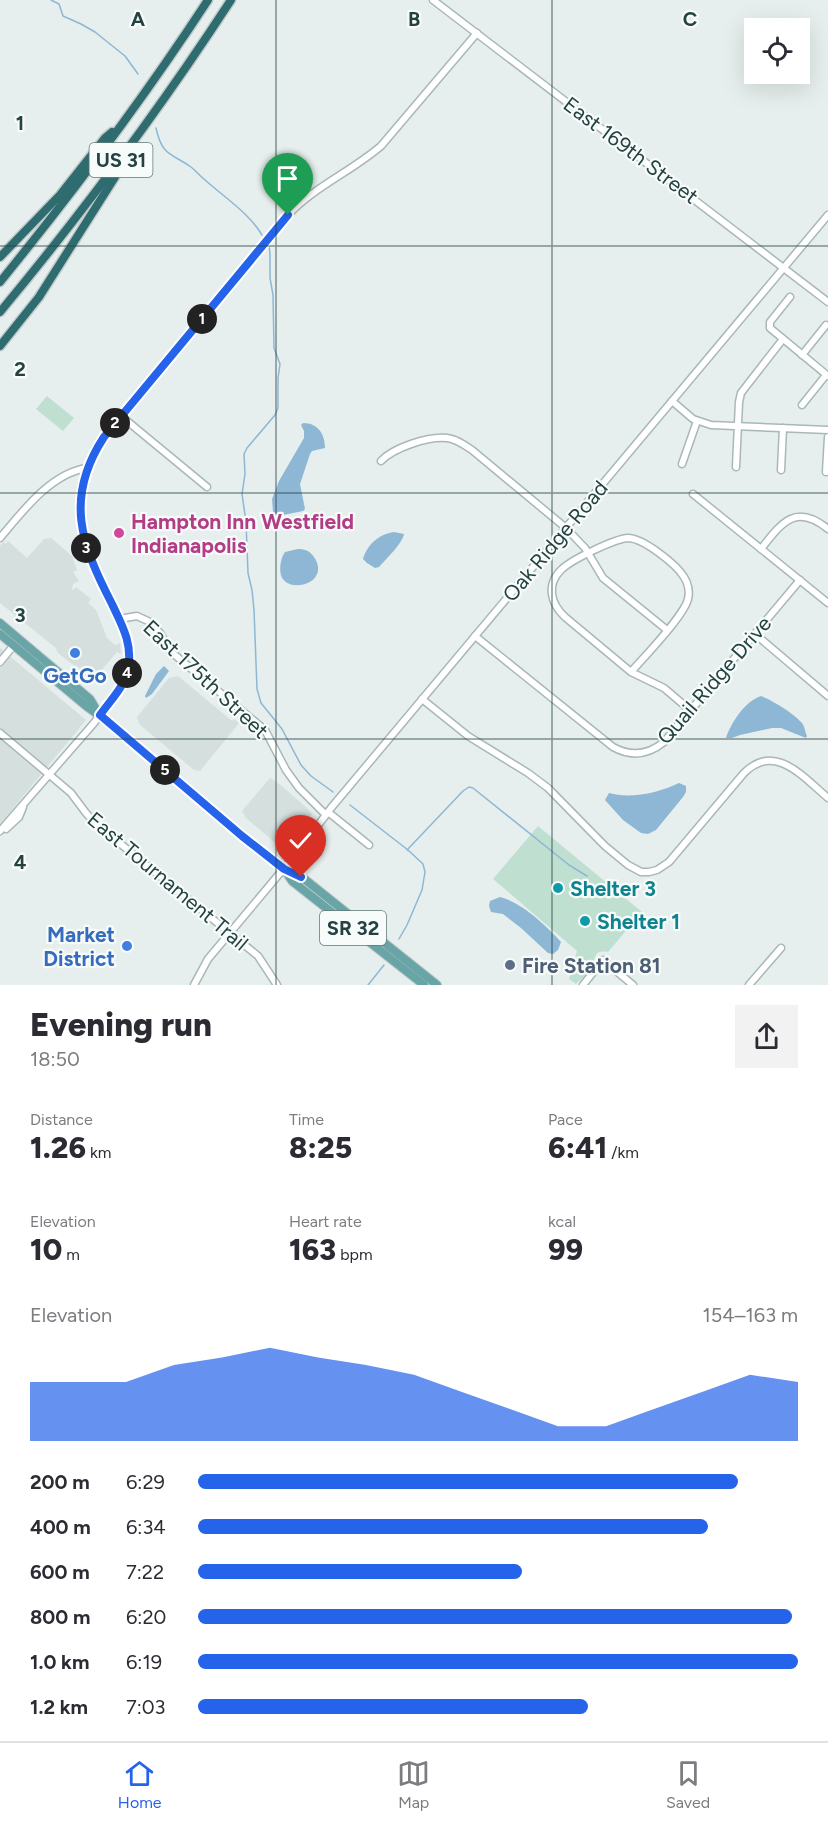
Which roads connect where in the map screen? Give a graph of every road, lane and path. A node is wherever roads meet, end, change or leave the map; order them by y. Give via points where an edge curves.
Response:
1 (208, 0) edge
2 (231, 0) edge
3 (434, 0) edge
4 (477, 33) junction
5 (120, 127) junction
6 (122, 159) junction
7 (828, 215) edge
8 (0, 257) edge
9 (785, 267) junction
10 (0, 282) edge
11 (790, 297) dead end
12 (828, 302) edge
13 (0, 312) edge
14 (826, 325) dead end
15 (783, 339) junction
16 (0, 346) edge
17 (802, 355) junction
18 (827, 376) edge
19 (672, 401) junction
20 (802, 405) dead end
21 (121, 416) junction
22 (697, 421) junction
23 (738, 426) junction
24 (783, 428) junction
25 (828, 430) edge
26 (828, 437) edge
27 (381, 461) dead end
28 (682, 464) dead end
29 (736, 467) dead end
30 (87, 468) junction
31 (781, 470) dead end
32 (826, 472) dead end
33 (207, 488) dead end
34 (693, 494) dead end
35 (566, 528) junction
36 (828, 529) edge
37 (0, 538) edge
38 (761, 549) junction
39 (589, 554) junction
40 (800, 580) junction
41 (828, 603) edge
42 (119, 619) junction
43 (0, 623) edge
44 (667, 630) junction
45 (0, 634) edge
46 (755, 634) junction
47 (475, 636) junction
48 (14, 645) junction
49 (0, 662) edge
50 (631, 672) junction
51 (828, 696) edge
52 (423, 699) junction
53 (691, 711) junction
54 (100, 715) junction
55 (0, 733) edge
56 (49, 775) junction
57 (828, 798) edge
58 (327, 813) junction
59 (0, 832) edge
60 (369, 844) dead end
61 (284, 869) junction
62 (230, 933) junction
63 (781, 948) dead end
64 (194, 985) edge
65 (277, 985) edge
66 (424, 985) edge
67 (437, 985) edge
68 (583, 985) edge
69 (633, 985) edge
70 (749, 985) edge

1 - 5 highway, US 31
2 - 6 highway, US 31
3 - 4 street, East 169th Street
4 - 9 street, East 169th Street
4 - 21 street via 381,146 297,205
5 - 8 highway via 105,138 56,200
5 - 10 highway, US 31
6 - 13 highway, US 31
6 - 16 highway via 115,177 51,279
7 - 9 street, Oak Ridge Road
9 - 12 street, East 169th Street
9 - 19 street, Oak Ridge Road
11 - 15 street via 769,324
14 - 17 street
15 - 17 street
15 - 23 street via 742,390
17 - 18 street
18 - 20 street
19 - 22 street
19 - 35 street, Oak Ridge Road
21 - 30 street
21 - 33 street
22 - 23 street
22 - 28 street
23 - 24 street
23 - 29 street
24 - 25 street
24 - 31 street
26 - 32 street
27 - 35 street via 400,447 443,437 460,442
30 - 37 street via 44,489
30 - 42 street via 80,502 81,531
34 - 38 street
35 - 39 street
35 - 47 street, Oak Ridge Road
36 - 38 street via 815,519 796,516 780,525
38 - 40 street
39 - 44 street via 603,578
39 - 44 street via 617,540 633,539 647,545 675,568 687,582 688,599
39 - 50 street via 558,572 552,586 553,601 565,617
40 - 41 street
40 - 46 street, Quail Ridge Drive
42 - 54 street via 130,647 128,670
42 - 58 street, East 175th Street via 137,616 150,622 170,651 265,730 294,782
43 - 54 main road, SR 32 via 90,699
44 - 50 street
45 - 48 main road, SR 32
46 - 51 street
46 - 53 street, Quail Ridge Drive
47 - 52 street, Oak Ridge Road
47 - 53 street, Quail Ridge Drive via 619,751 638,754 654,749
48 - 49 street
48 - 54 main road, SR 32
50 - 53 street via 664,688
52 - 57 street via 468,736 548,788 605,846 641,872 657,870 669,862 755,763 770,760 786,764
52 - 58 street, Oak Ridge Road
54 - 56 street
54 - 61 main road, SR 32
55 - 56 street, East Tournament Trail
56 - 59 street
56 - 62 street, East Tournament Trail via 71,793 89,818
58 - 60 street, East 175th Street
58 - 61 street, Oak Ridge Road
61 - 62 street, Oak Ridge Road
61 - 66 main road, SR 32 via 292,880
61 - 67 main road, SR 32 via 298,874
62 - 64 street, Oak Ridge Road via 205,963
62 - 65 street, East Tournament Trail via 258,956
63 - 70 street
68 - 69 street via 603,960

